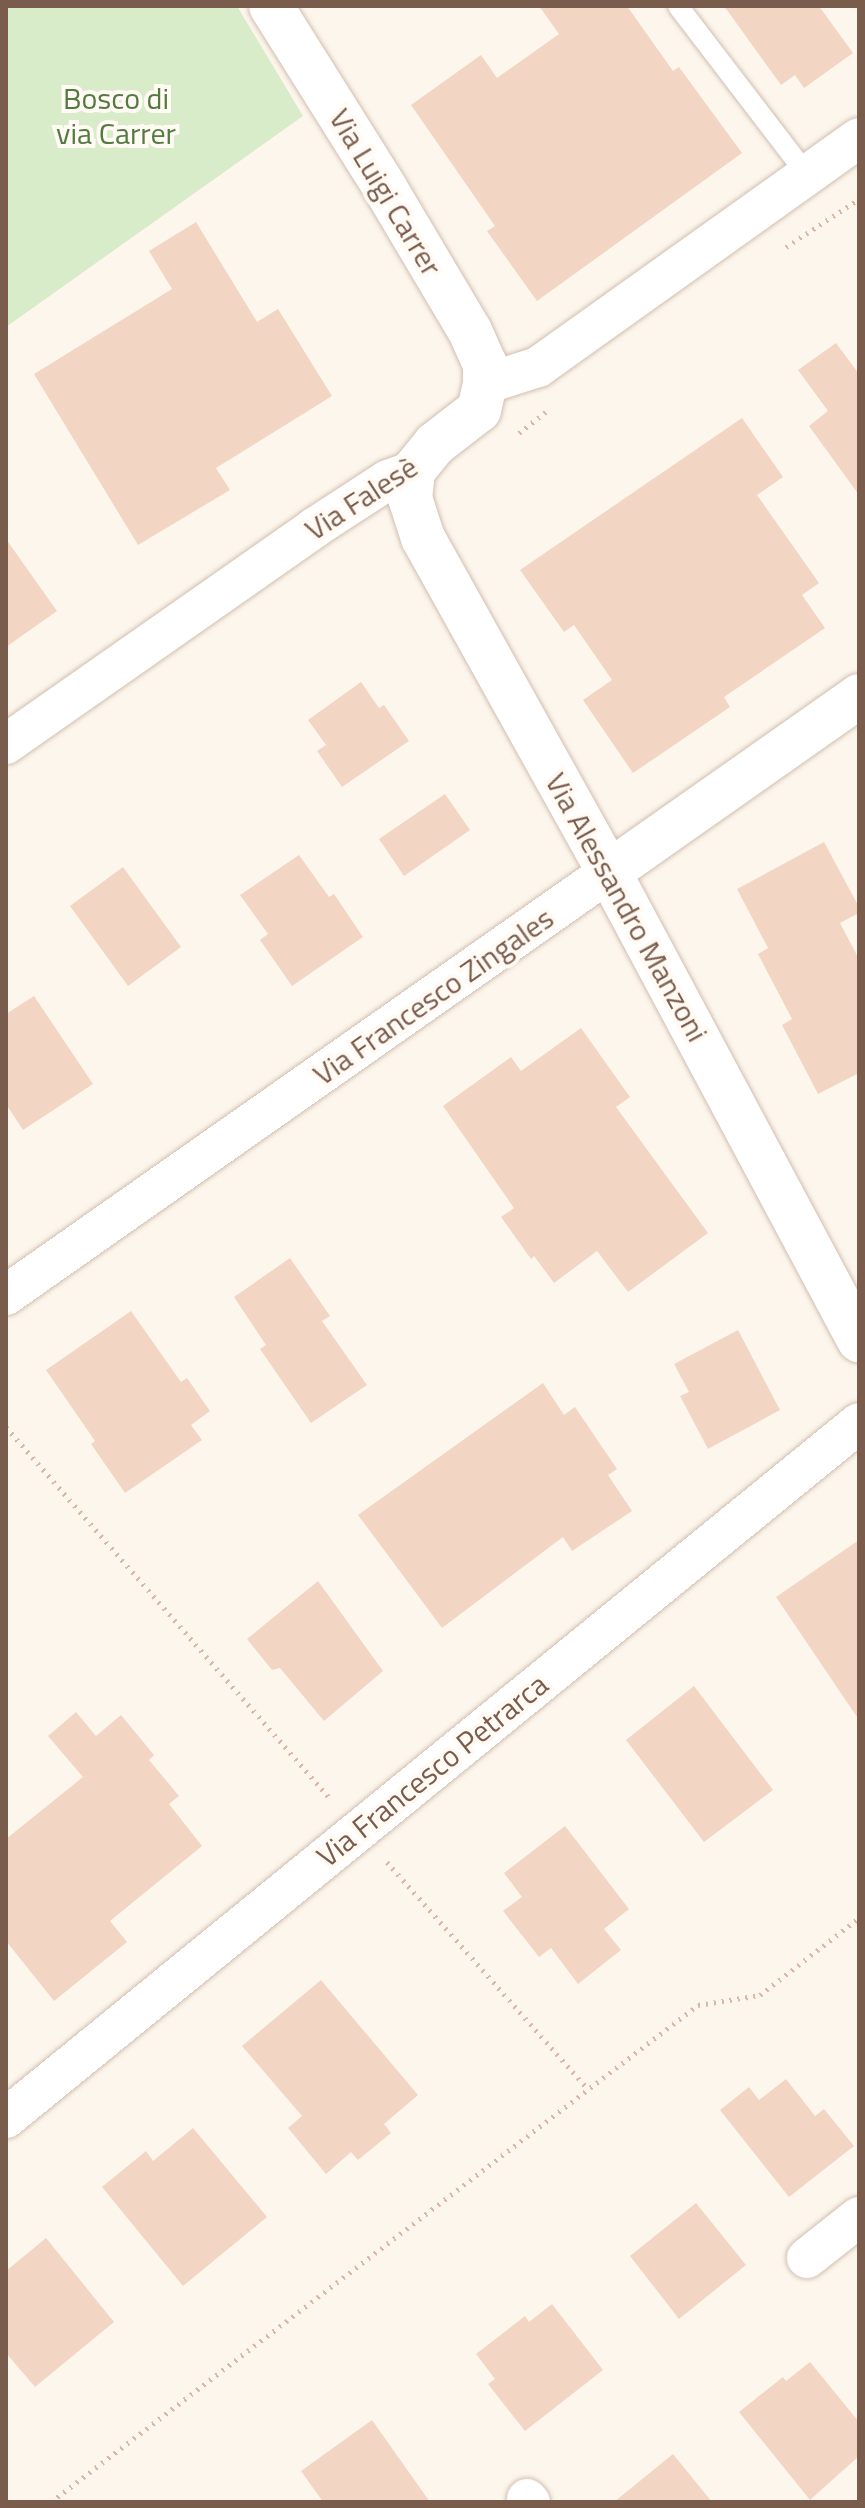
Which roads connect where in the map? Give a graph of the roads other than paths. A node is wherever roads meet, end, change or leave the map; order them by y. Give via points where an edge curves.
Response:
1 (271, 6) edge
2 (678, 6) edge
3 (859, 138) edge
4 (807, 175) junction
5 (485, 384) junction
6 (413, 471) junction
7 (859, 696) edge
8 (6, 744) edge
9 (609, 872) junction
10 (6, 1295) edge
11 (859, 1340) edge
12 (859, 1423) edge
13 (6, 2118) edge
14 (859, 2217) edge
15 (807, 2258) dead end

1 - 5 street, Via Luigi Carrer via 470,331 485,364
2 - 4 lane
3 - 4 street
4 - 5 street via 538,367
5 - 6 street, Via Falesè via 479,410 435,444
6 - 8 street, Via Falesè via 388,480 325,521
6 - 9 street, Via Alessandro Manzoni via 410,498 423,538
7 - 9 street, Via Francesco Zingales
9 - 10 street, Via Francesco Zingales
9 - 11 street, Via Alessandro Manzoni
12 - 13 street, Via Francesco Petrarca
14 - 15 street

